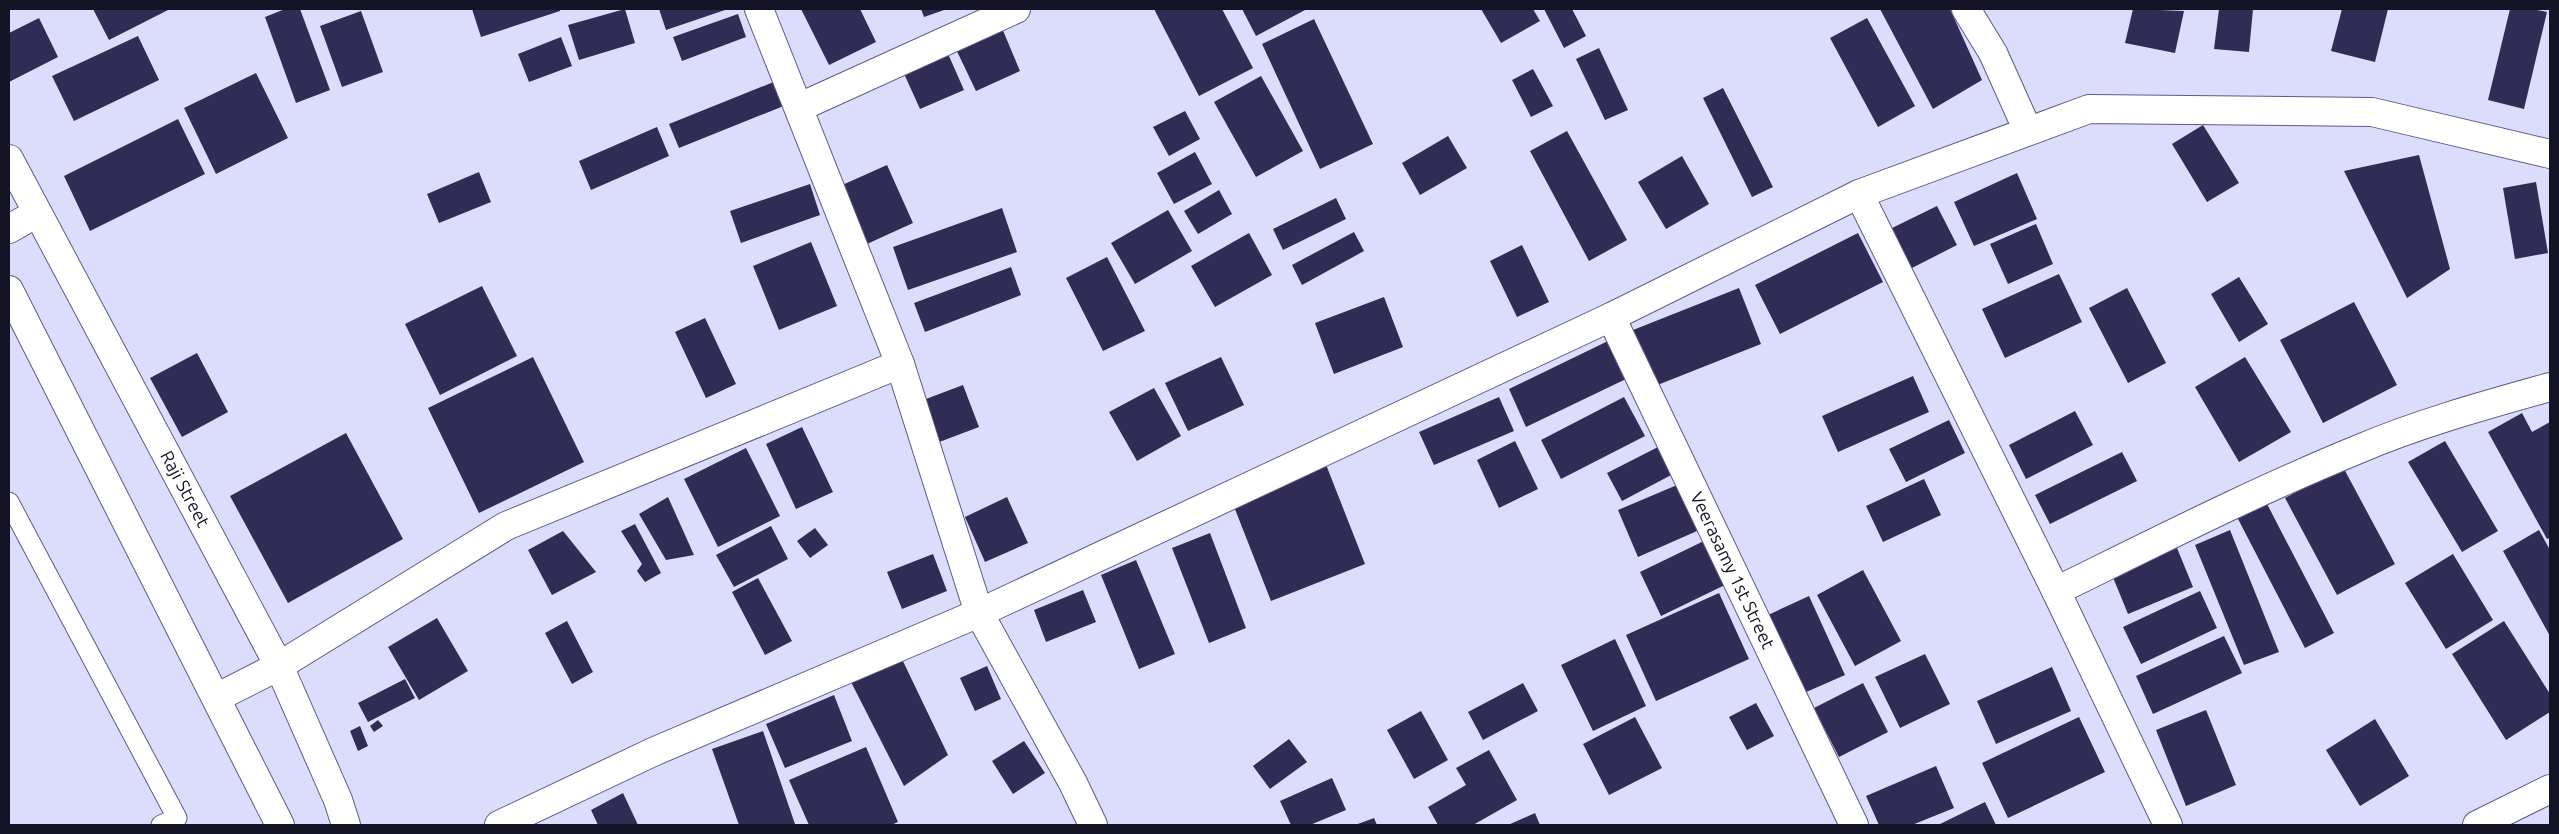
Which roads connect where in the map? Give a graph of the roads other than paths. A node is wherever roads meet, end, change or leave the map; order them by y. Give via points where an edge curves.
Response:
1 (759, 9) edge
2 (1016, 9) edge
3 (1966, 9) edge
4 (800, 107) junction
5 (2028, 132) junction
6 (2550, 154) edge
7 (9, 159) edge
8 (1859, 194) junction
9 (37, 214) junction
10 (9, 229) edge
11 (9, 290) edge
12 (1611, 317) junction
13 (900, 364) junction
14 (2550, 387) edge
15 (9, 502) edge
16 (2056, 591) junction
17 (979, 613) junction
18 (279, 666) junction
19 (216, 698) junction
20 (2550, 789) edge
21 (161, 825) edge
22 (280, 825) edge
23 (346, 825) edge
24 (499, 825) edge
25 (1093, 825) edge
26 (1854, 825) edge
27 (2168, 825) edge
28 (2478, 825) edge

1 - 4 street
2 - 4 street
3 - 5 street via 1993,53
4 - 13 street
5 - 6 street via 2089,109 2372,112
5 - 8 street
7 - 9 street, Raji Street
8 - 12 street
8 - 16 street
9 - 10 street
9 - 18 street, Raji Street
11 - 19 street
12 - 17 street
12 - 26 street, Veerasamy 1st Street
13 - 17 street
13 - 18 street via 506,526
14 - 16 street via 2360,448 2239,502
15 - 21 lane via 177,818
16 - 27 street
17 - 24 street via 653,752
17 - 25 street
18 - 19 street
18 - 23 street, Raji Street
19 - 22 street
20 - 28 street

